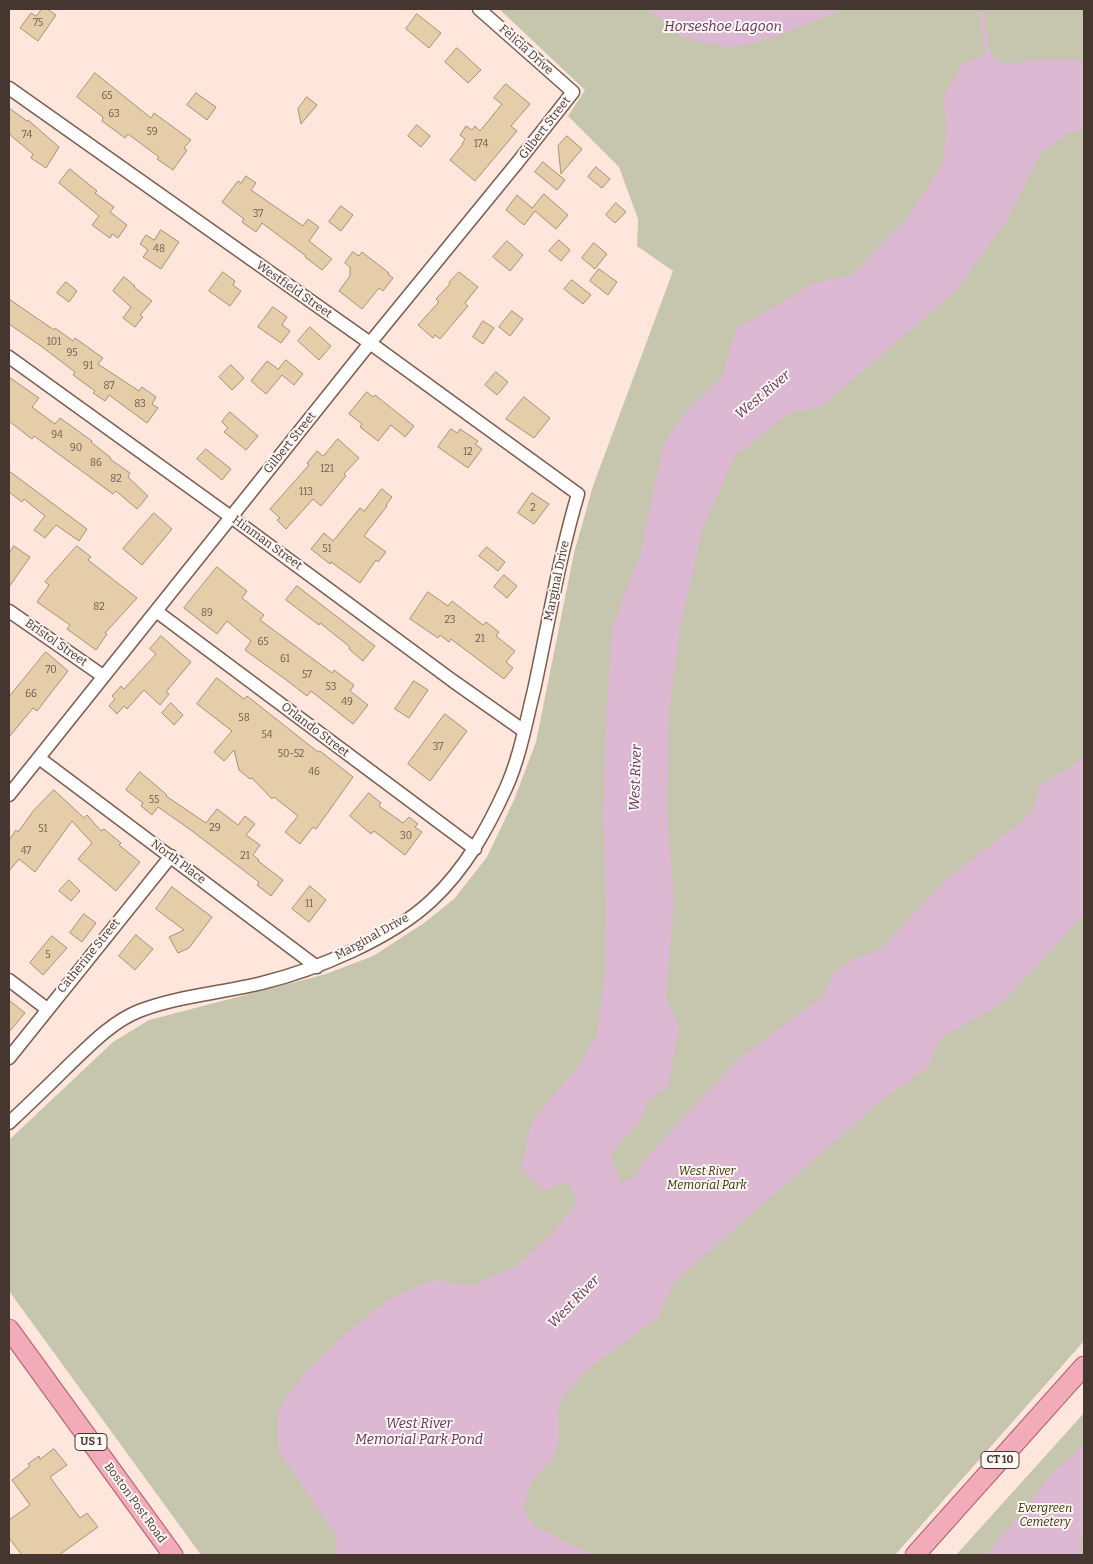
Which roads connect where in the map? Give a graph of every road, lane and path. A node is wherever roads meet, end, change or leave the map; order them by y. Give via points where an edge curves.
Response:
1 (479, 9) edge
2 (9, 88) edge
3 (573, 92) joint
4 (370, 343) junction
5 (9, 357) edge
6 (578, 494) joint
7 (231, 517) junction
8 (9, 611) edge
9 (156, 611) junction
10 (103, 676) junction
11 (524, 731) junction
12 (39, 758) junction
13 (9, 795) edge
14 (475, 849) junction
15 (171, 856) junction
16 (317, 967) junction
17 (9, 980) edge
18 (47, 1009) junction
19 (9, 1058) edge
20 (9, 1124) edge
21 (9, 1329) edge
22 (1084, 1366) edge
23 (173, 1555) edge
24 (915, 1555) edge

1 - 3 street, Felicia Drive
2 - 4 street, Westfield Street
3 - 4 street, Gilbert Street
4 - 6 street, Westfield Street
4 - 7 street, Gilbert Street
5 - 7 street, Hinman Street
6 - 11 street, Marginal Drive
7 - 9 street, Gilbert Street
7 - 11 street, Hinman Street
8 - 10 street, Bristol Street
9 - 10 street, Gilbert Street
9 - 14 street, Orlando Street
10 - 12 street, Gilbert Street
11 - 14 street, Marginal Drive via 507,786
12 - 13 street, Gilbert Street
12 - 15 street, North Place
14 - 16 street, Marginal Drive via 431,902 399,926
15 - 16 street, North Place
15 - 18 street, Catherine Street
16 - 20 street, Marginal Drive via 260,984 137,1012 86,1049
17 - 18 street
18 - 19 street, Catherine Street
21 - 23 main road, Boston Post Road / US 1
22 - 24 main road, CT 10

